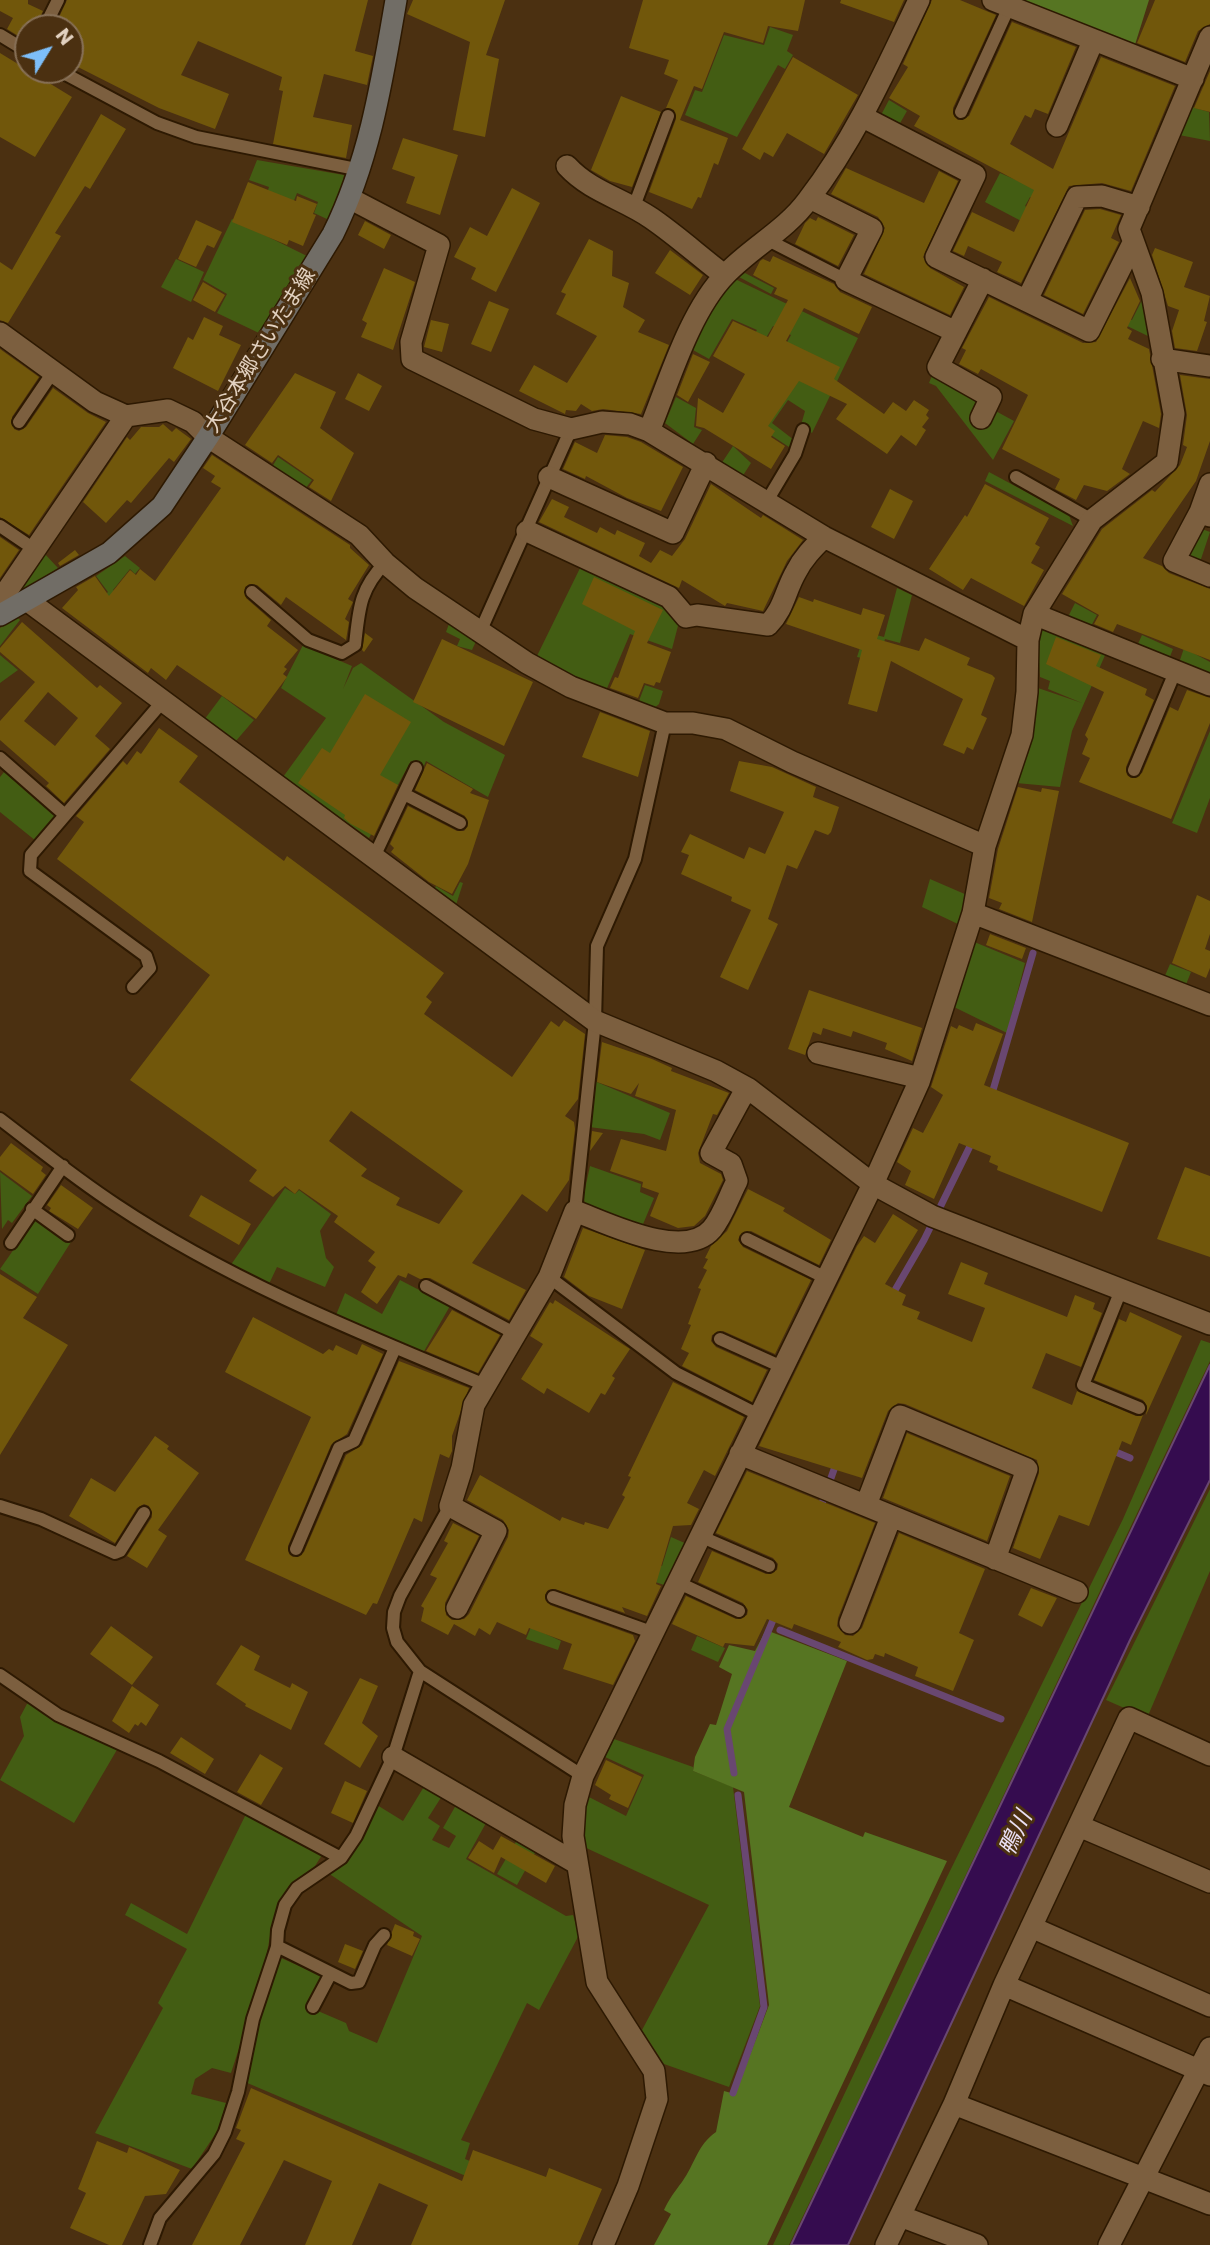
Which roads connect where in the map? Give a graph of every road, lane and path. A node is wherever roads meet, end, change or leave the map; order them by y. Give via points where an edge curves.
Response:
1 (396, 0) edge
2 (919, 0) edge
3 (1001, 4) edge
4 (1093, 41) junction
5 (1208, 48) edge
6 (1193, 79) junction
7 (84, 84) edge
8 (961, 112) dead end
9 (668, 116) dead end
10 (863, 117) junction
11 (1056, 126) dead end
12 (567, 166) dead end
13 (361, 170) junction
14 (810, 198) junction
15 (351, 199) junction
16 (1139, 207) junction
17 (633, 209) junction
18 (766, 239) junction
19 (1133, 243) junction
20 (724, 275) junction
21 (984, 279) junction
22 (846, 280) junction
23 (1027, 300) junction
24 (956, 332) junction
25 (0, 333) edge
26 (1162, 359) junction
27 (1209, 362) edge
28 (53, 372) junction
29 (127, 416) junction
30 (981, 418) dead end
31 (19, 422) dead end
32 (571, 429) junction
33 (803, 430) dead end
34 (649, 431) junction
35 (208, 437) junction
36 (706, 463) junction
37 (550, 477) junction
38 (1017, 477) dead end
39 (1210, 484) edge
40 (767, 502) junction
41 (1205, 514) edge
42 (1092, 520) junction
43 (0, 526) edge
44 (527, 531) junction
45 (824, 537) junction
46 (34, 549) junction
47 (385, 563) junction
48 (1210, 576) edge
49 (251, 592) dead end
50 (0, 601) edge
51 (28, 601) junction
52 (1034, 614) junction
53 (0, 615) edge
54 (480, 632) junction
55 (1028, 640) junction
56 (1175, 672) junction
57 (1210, 685) edge
58 (163, 701) junction
59 (665, 723) junction
60 (0, 758) edge
61 (416, 768) dead end
62 (1134, 770) dead end
63 (404, 794) junction
64 (65, 814) junction
65 (460, 823) dead end
66 (985, 846) junction
67 (374, 857) junction
68 (973, 913) junction
69 (133, 987) dead end
70 (1210, 1005) edge
71 (596, 1021) junction
72 (818, 1053) dead end
73 (920, 1078) junction
74 (749, 1089) junction
75 (0, 1119) edge
76 (63, 1166) junction
77 (873, 1184) junction
78 (32, 1209) junction
79 (575, 1211) junction
80 (68, 1235) dead end
81 (747, 1239) dead end
82 (11, 1242) dead end
83 (549, 1277) junction
84 (827, 1278) junction
85 (426, 1286) dead end
86 (1121, 1290) junction
87 (1210, 1324) edge
88 (516, 1334) junction
89 (720, 1339) dead end
90 (395, 1348) junction
91 (782, 1367) junction
92 (485, 1385) junction
93 (1139, 1408) dead end
94 (759, 1415) junction
95 (740, 1454) junction
96 (0, 1506) edge
97 (450, 1506) junction
98 (866, 1506) junction
99 (144, 1513) dead end
100 (891, 1517) junction
101 (702, 1537) junction
102 (296, 1549) dead end
103 (995, 1559) junction
104 (769, 1566) dead end
105 (680, 1583) junction
106 (1077, 1592) dead end
107 (553, 1597) dead end
108 (457, 1608) dead end
109 (739, 1611) dead end
110 (850, 1623) dead end
111 (654, 1633) junction
112 (420, 1671) junction
113 (0, 1675) edge
114 (1210, 1755) edge
115 (393, 1757) junction
116 (583, 1776) junction
117 (1079, 1826) junction
118 (341, 1858) junction
119 (576, 1863) junction
120 (1210, 1882) edge
121 (1031, 1927) junction
122 (384, 1935) dead end
123 (277, 1946) junction
124 (331, 1973) junction
125 (1004, 1985) junction
126 (1210, 2006) edge
127 (313, 2007) dead end
128 (1210, 2048) edge
129 (1204, 2073) edge
130 (954, 2104) junction
131 (1144, 2178) junction
132 (1210, 2204) edge
133 (900, 2216) junction
134 (150, 2245) edge
135 (603, 2245) edge
136 (886, 2245) edge
137 (977, 2245) edge
138 (1109, 2245) edge

1 - 13 main road, 大谷本郷さいたま線 via 375,121
2 - 10 street
3 - 4 street
3 - 8 lane
4 - 6 street
4 - 11 street
5 - 6 street
6 - 16 street
7 - 13 lane via 157,123 196,137
9 - 17 lane
10 - 14 street
10 - 21 street via 975,175 936,257
12 - 17 street via 580,181
13 - 15 main road, 大谷本郷さいたま線
14 - 18 street via 792,220
14 - 22 street via 872,229
15 - 32 street via 439,245 411,341 412,359 534,419
15 - 35 main road, 大谷本郷さいたま線
16 - 19 street via 1129,229
16 - 23 street via 1102,196 1077,197
17 - 20 street via 649,216
18 - 20 street
18 - 22 lane
19 - 23 street via 1089,331
19 - 26 street via 1152,293
20 - 34 street via 691,328
21 - 23 street
21 - 24 street
22 - 24 street
24 - 30 street via 938,367 991,397
25 - 28 street
26 - 27 street
26 - 42 street via 1174,414 1167,462
28 - 29 street via 95,402
28 - 31 lane
29 - 35 street via 169,411 193,422
29 - 46 street
32 - 34 street via 601,422
32 - 37 lane
33 - 40 lane via 795,454
34 - 36 street
35 - 47 street via 359,535
35 - 51 main road, 大谷本郷さいたま線 via 162,506 129,537
36 - 37 street via 673,533
36 - 40 street
37 - 44 lane
38 - 42 lane
39 - 41 street
40 - 45 street
41 - 48 street via 1174,561
42 - 52 street
43 - 46 lane
44 - 45 street via 668,597 686,617 768,625 781,612 804,558
44 - 54 lane
45 - 55 street
46 - 50 street
47 - 49 lane via 368,580 359,604 355,645 342,653 308,640
47 - 54 street
51 - 53 main road, 大谷本郷さいたま線
51 - 58 street
52 - 55 street
52 - 56 street
54 - 59 street via 571,687
55 - 66 street via 1022,734
56 - 57 street
56 - 62 lane
58 - 64 lane
58 - 67 street
59 - 66 street via 726,729
59 - 71 lane via 635,859 597,946
60 - 64 lane
61 - 63 lane
63 - 65 lane
63 - 67 lane
64 - 69 lane via 31,855 30,871 146,956 150,968
66 - 68 street
67 - 71 street
68 - 70 street
68 - 73 street
71 - 74 street
71 - 79 lane
72 - 73 street
73 - 77 street
74 - 77 street
74 - 79 street via 711,1153 731,1164 737,1181 711,1230 693,1241 653,1241
75 - 76 lane
76 - 78 lane
76 - 90 lane via 116,1205 223,1268
77 - 84 street
77 - 86 street via 939,1219
78 - 80 lane
78 - 82 lane
79 - 83 street
81 - 84 lane
83 - 88 street
83 - 94 lane via 676,1373
84 - 91 street
85 - 88 lane
86 - 87 street
86 - 93 lane via 1083,1385
88 - 92 street
89 - 91 lane
90 - 92 lane
90 - 102 lane via 354,1441 339,1448
91 - 94 street
92 - 97 street via 474,1405
94 - 95 street
95 - 98 street
95 - 101 street
96 - 99 lane via 115,1552
97 - 108 street via 496,1531
97 - 112 lane via 394,1612 397,1642
98 - 100 street
98 - 103 street via 900,1416 1027,1469
100 - 103 street
100 - 110 street
101 - 104 lane
101 - 105 street
103 - 106 street
105 - 109 lane
105 - 111 street
107 - 111 lane
111 - 116 street
112 - 115 lane
112 - 116 lane
113 - 118 lane via 58,1715 159,1761
114 - 117 street via 1129,1718
115 - 118 lane
115 - 119 street
116 - 119 street via 575,1805
117 - 120 street
117 - 121 street
118 - 123 lane via 297,1888 285,1905
119 - 135 street via 597,1982 654,2071 657,2099
121 - 125 street
121 - 126 street
122 - 124 lane via 359,1982
123 - 124 lane
123 - 134 lane via 225,2132 214,2154 160,2218
124 - 127 lane
125 - 129 street
125 - 130 street
128 - 129 street
129 - 131 street
130 - 131 street
130 - 133 street
131 - 132 street
131 - 138 street
133 - 136 street
133 - 137 street

